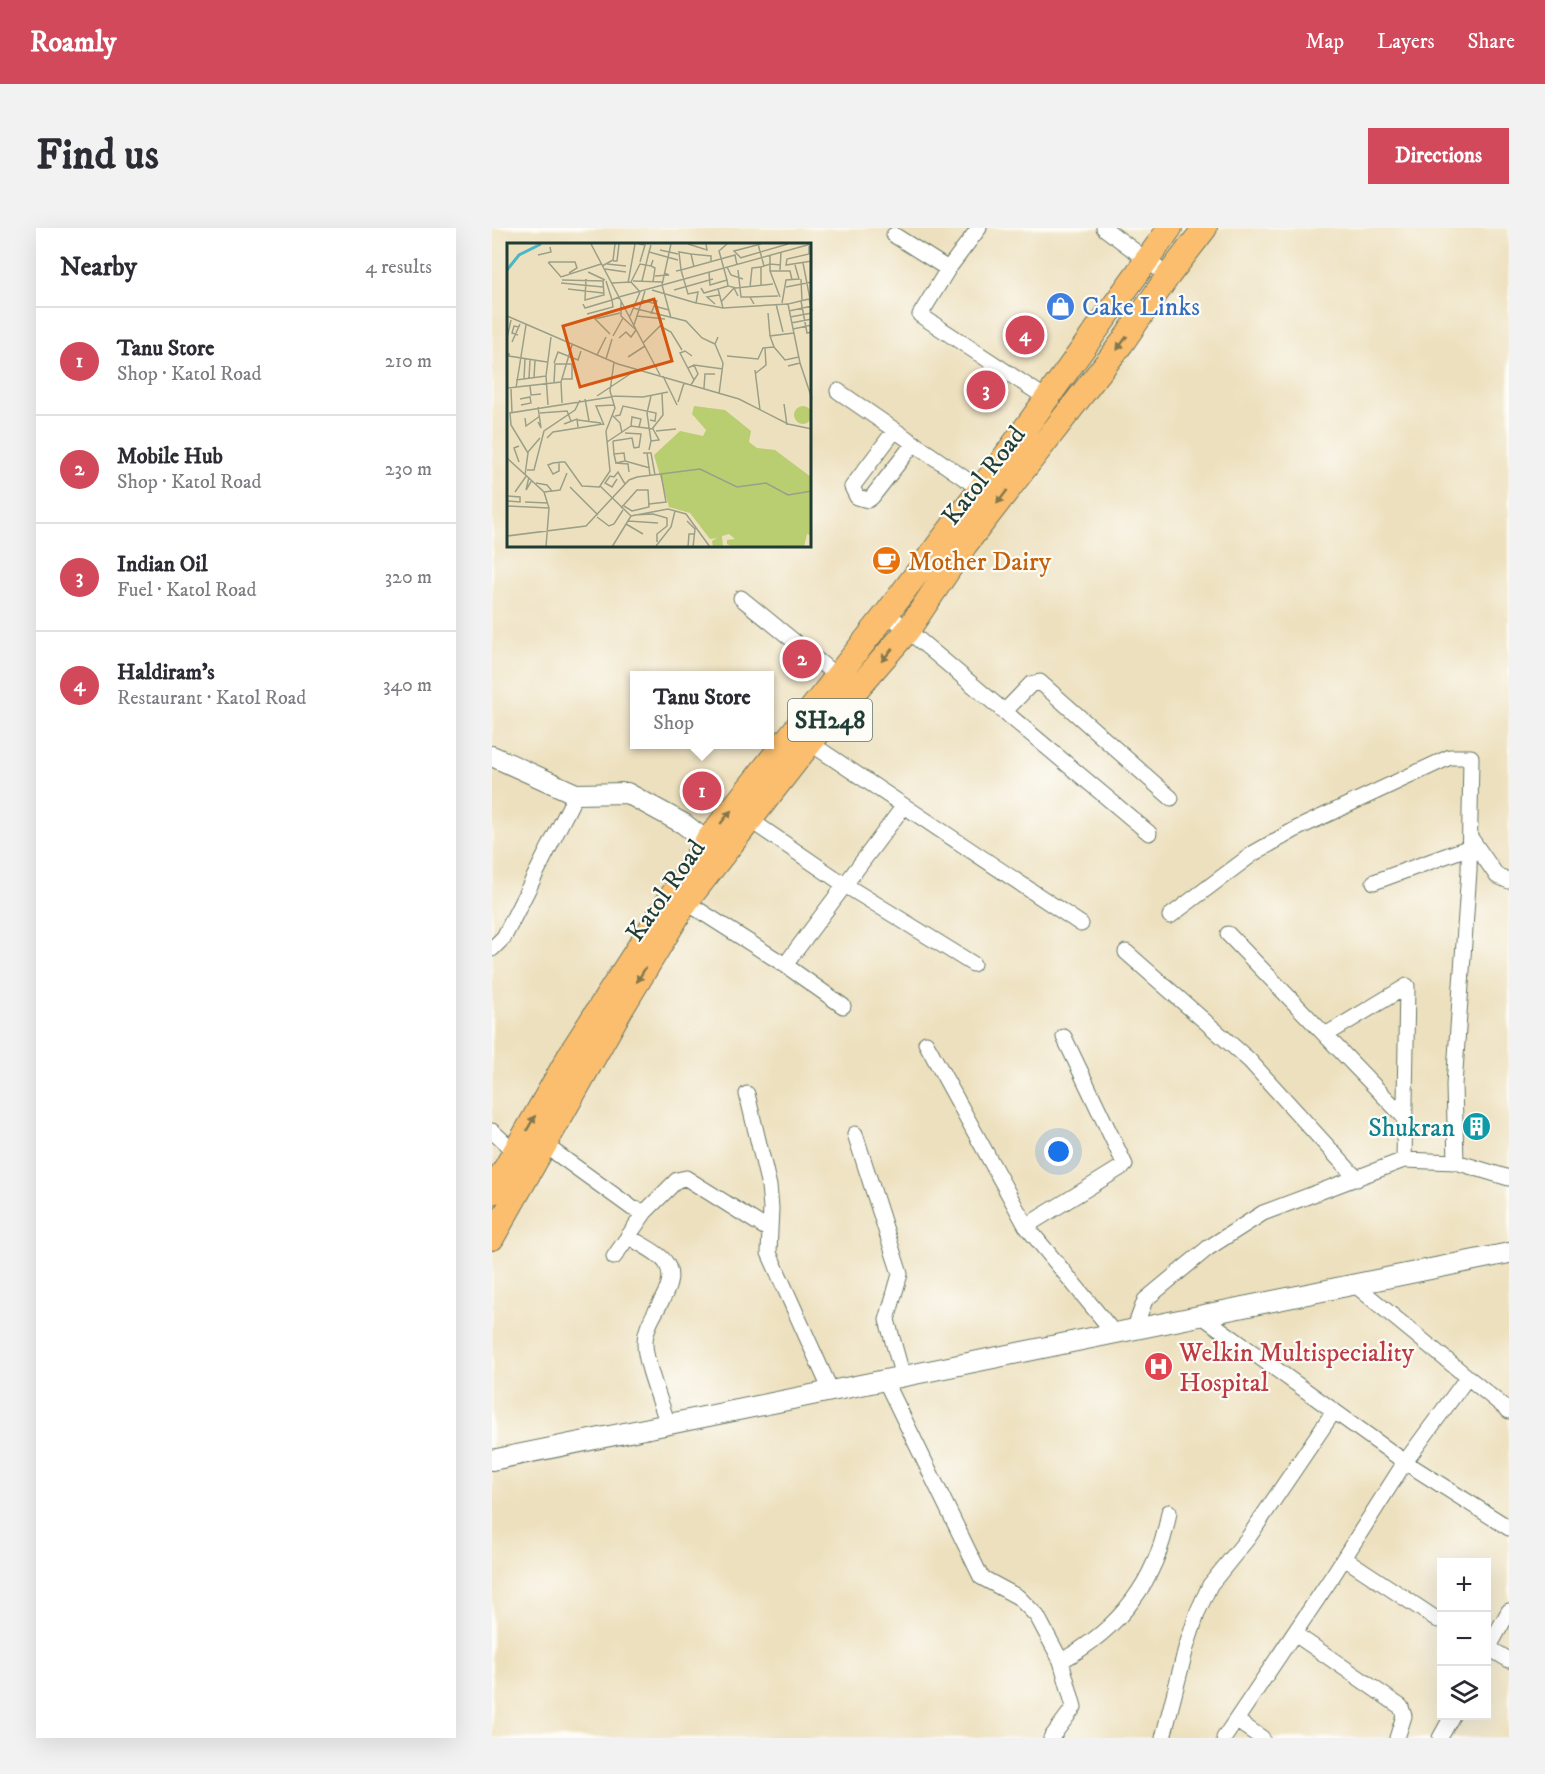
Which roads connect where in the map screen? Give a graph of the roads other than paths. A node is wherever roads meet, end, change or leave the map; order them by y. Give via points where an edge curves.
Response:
1 (979, 228) edge
2 (1104, 228) edge
3 (1170, 228) edge
4 (1205, 228) edge
5 (894, 235) dead end
6 (1146, 259) junction
7 (948, 269) junction
8 (1168, 276) junction
9 (838, 391) dead end
10 (1046, 398) junction
11 (895, 430) junction
12 (914, 443) junction
13 (980, 489) junction
14 (741, 598) dead end
15 (887, 613) junction
16 (908, 630) junction
17 (838, 677) junction
18 (1004, 712) junction
19 (810, 743) junction
20 (492, 756) edge
21 (576, 794) junction
22 (1171, 798) dead end
23 (903, 807) junction
24 (750, 820) junction
25 (1149, 833) dead end
26 (1470, 842) junction
27 (715, 848) junction
28 (1509, 881) edge
29 (1374, 882) dead end
30 (845, 885) junction
31 (686, 902) junction
32 (1170, 916) dead end
33 (1081, 924) dead end
34 (1228, 934) dead end
35 (492, 949) edge
36 (1126, 952) dead end
37 (973, 964) dead end
38 (785, 965) junction
39 (843, 1005) dead end
40 (1327, 1034) junction
41 (1064, 1037) dead end
42 (927, 1043) dead end
43 (747, 1094) dead end
44 (1405, 1118) junction
45 (492, 1131) edge
46 (855, 1134) dead end
47 (515, 1152) junction
48 (540, 1154) junction
49 (1404, 1160) junction
50 (1456, 1162) junction
51 (1509, 1178) edge
52 (1357, 1179) junction
53 (492, 1192) edge
54 (645, 1212) junction
55 (1026, 1226) junction
56 (769, 1230) junction
57 (628, 1236) junction
58 (492, 1238) edge
59 (1509, 1253) edge
60 (614, 1257) dead end
61 (1355, 1285) junction
62 (1202, 1316) junction
63 (1134, 1330) junction
64 (1115, 1334) junction
65 (894, 1378) junction
66 (1467, 1378) junction
67 (831, 1391) junction
68 (1335, 1411) junction
69 (1509, 1411) edge
70 (668, 1425) junction
71 (492, 1460) edge
72 (1405, 1462) junction
73 (1168, 1512) dead end
74 (1509, 1528) edge
75 (1344, 1558) junction
76 (1509, 1611) edge
77 (1437, 1619) edge
78 (1295, 1634) junction
79 (1491, 1644) edge
80 (1491, 1651) edge
81 (1509, 1660) edge
82 (1061, 1661) junction
83 (1450, 1720) edge
84 (1237, 1721) junction
85 (1051, 1738) edge
86 (1163, 1738) edge
87 (1224, 1738) edge
88 (1262, 1738) edge
89 (1397, 1738) edge
90 (1440, 1738) edge

1 - 7 street
2 - 6 street
3 - 6 main road, Katol Road / SH248
4 - 8 main road, Katol Road / SH248
5 - 7 street
6 - 8 street
6 - 10 main road, Katol Road / SH248
7 - 10 street via 921,311 922,318
8 -> 16 main road, Katol Road / SH248 via 1122,343 965,545
9 - 11 street
10 - 13 main road, Katol Road / SH248
11 - 12 street
11 - 12 street via 852,487 857,497 872,497
12 - 13 street
13 - 15 main road, Katol Road / SH248
14 - 17 street
15 - 16 street
15 - 17 main road, Katol Road / SH248
16 - 18 street
16 -> 19 main road, Katol Road / SH248
27 -> 17 main road, Katol Road / SH248
18 - 22 street via 1031,684 1040,682
18 - 25 street
19 - 23 street
19 - 24 main road, Katol Road / SH248
20 - 21 street
21 - 27 street via 627,793 684,824
21 - 35 street via 504,937
23 - 30 street
23 - 33 street
24 - 27 main road, Katol Road / SH248
24 - 30 street
26 - 28 street via 1497,876
26 - 29 street
26 - 32 street via 1471,757 1450,757 1298,828 1254,853
26 - 50 street via 1454,1085
27 - 31 main road, Katol Road / SH248
47 -> 27 main road, Katol Road / SH248 via 574,1048
30 - 37 street
30 - 38 street
31 - 38 street
31 -> 48 main road, Katol Road / SH248 via 616,1016
34 - 40 street
36 - 52 street via 1249,1060
38 - 39 street
40 - 44 street
40 - 44 street via 1407,986
41 - 55 street via 1125,1165
42 - 55 street
43 - 56 street via 769,1186
44 - 49 street
45 - 47 street
46 - 65 street via 900,1274 886,1320
47 - 48 main road
47 - 53 main road, Katol Road / SH248
48 - 54 street
48 - 58 main road, Katol Road / SH248
49 - 50 street
49 - 52 street
50 - 51 street
52 - 63 street via 1263,1213 1208,1248 1145,1300
54 - 56 street via 677,1180 686,1178
54 - 57 street
55 - 64 street
56 - 67 street via 769,1253
57 - 60 street
57 - 70 street via 665,1262 671,1276 665,1297 647,1323 645,1346
59 - 61 street
61 - 62 street
61 - 66 street
62 - 63 street
62 - 68 street
63 - 64 street
64 - 65 street
65 - 67 street
65 - 82 street via 981,1577 1018,1597 1038,1616
66 - 69 street
66 - 72 street
67 - 70 street
68 - 72 street
68 - 86 street via 1248,1538 1210,1585 1192,1630
70 - 71 street
72 - 74 street
72 - 75 street
73 - 82 street via 1164,1538 1143,1587 1101,1636
75 - 77 street
75 - 78 street
76 - 79 street
78 - 84 street
78 - 89 street via 1401,1707 1404,1716
80 - 81 street
82 - 85 street via 1074,1707
83 - 90 street
84 - 87 street
84 - 88 street

